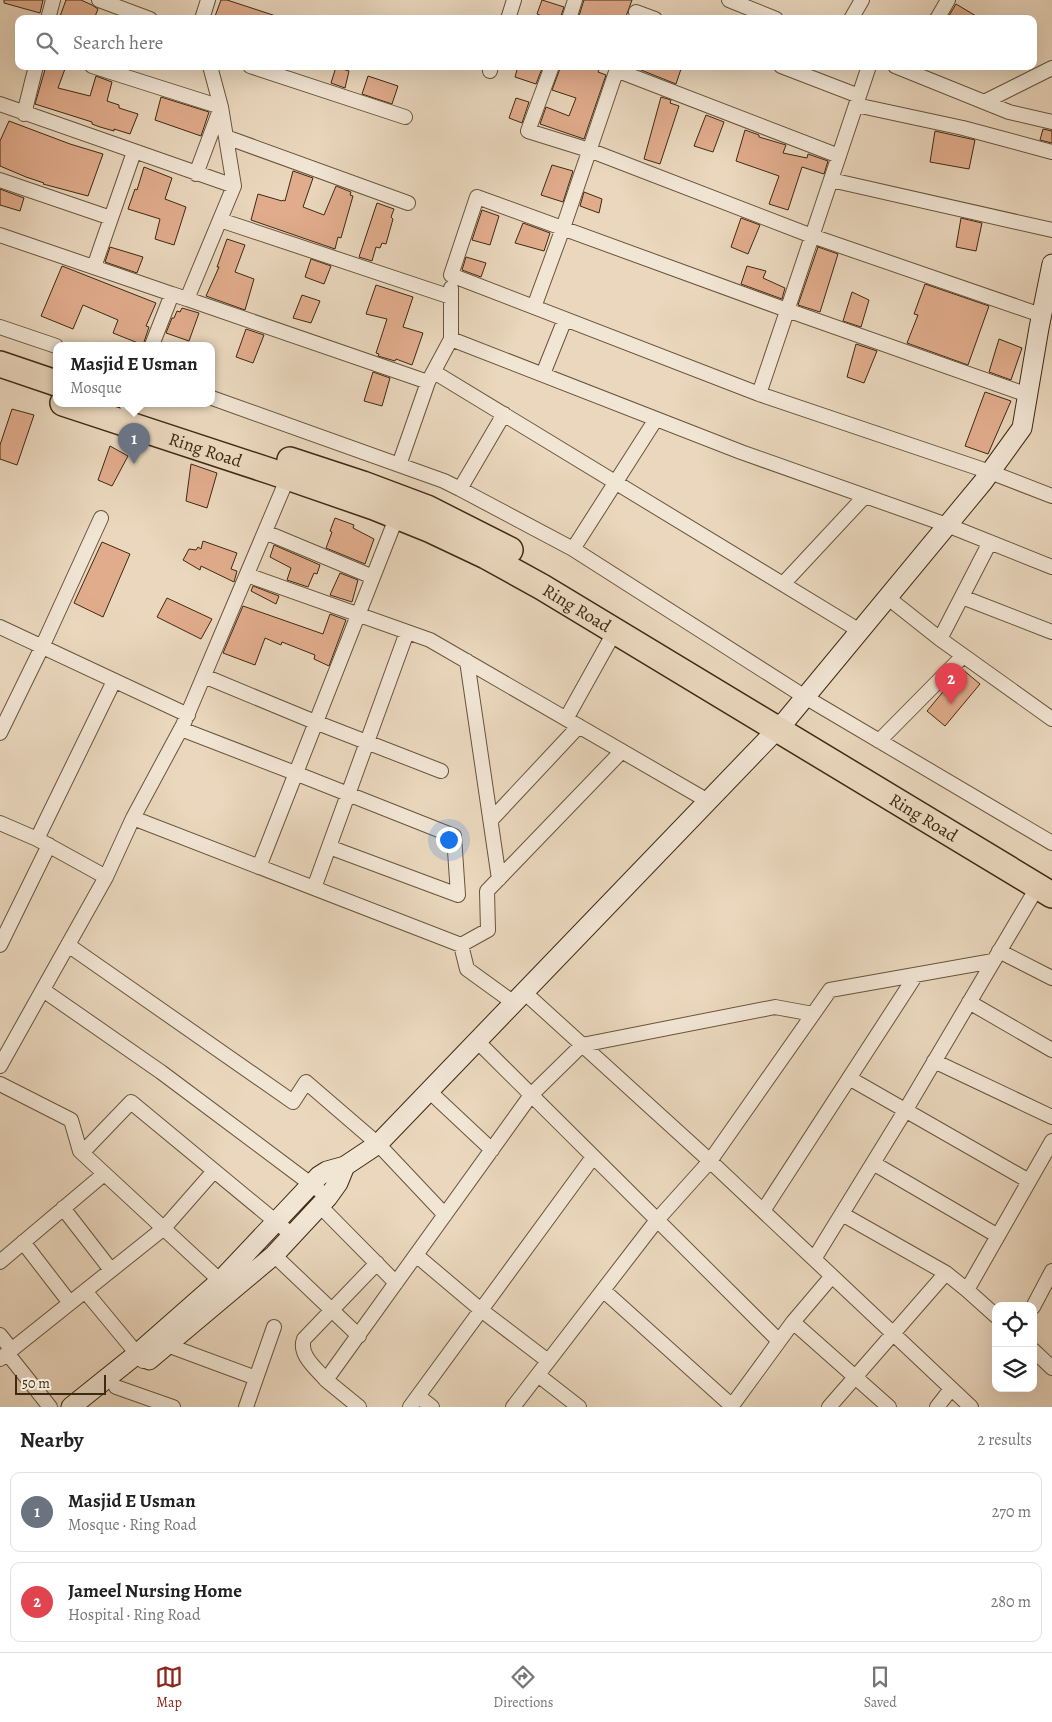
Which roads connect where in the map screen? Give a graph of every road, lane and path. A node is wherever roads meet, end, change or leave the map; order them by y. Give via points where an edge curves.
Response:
1 (53, 0) edge
2 (99, 0) edge
3 (208, 0) edge
4 (514, 0) edge
5 (575, 0) edge
6 (728, 0) edge
7 (862, 0) edge
8 (947, 0) edge
9 (752, 4) edge
10 (137, 6) edge
11 (49, 15) edge
12 (146, 15) edge
13 (203, 15) edge
14 (509, 15) edge
15 (570, 15) edge
16 (770, 15) edge
17 (853, 15) edge
18 (939, 15) edge
19 (1052, 68) edge
20 (35, 70) edge
21 (105, 70) edge
22 (211, 70) edge
23 (262, 70) edge
24 (551, 70) edge
25 (616, 70) edge
26 (622, 70) edge
27 (790, 70) edge
28 (868, 70) edge
29 (908, 70) edge
30 (858, 100) junction
31 (984, 102) junction
32 (221, 107) junction
33 (1, 108) edge
34 (24, 114) junction
35 (405, 117) dead end
36 (1052, 122) edge
37 (226, 137) junction
38 (589, 150) junction
39 (134, 152) junction
40 (1052, 152) edge
41 (839, 156) junction
42 (196, 174) junction
43 (0, 180) edge
44 (831, 180) junction
45 (234, 186) junction
46 (408, 203) dead end
47 (111, 218) junction
48 (220, 220) junction
49 (563, 228) junction
50 (1052, 230) edge
51 (0, 235) edge
52 (812, 236) junction
53 (1052, 264) edge
54 (94, 268) junction
55 (451, 275) junction
56 (172, 294) junction
57 (451, 297) junction
58 (187, 299) junction
59 (534, 307) junction
60 (787, 310) junction
61 (1042, 315) junction
62 (564, 319) junction
63 (0, 327) edge
64 (451, 339) junction
65 (153, 342) edge
66 (53, 345) edge
67 (0, 364) edge
68 (543, 374) junction
69 (431, 377) junction
70 (53, 381) edge
71 (0, 382) edge
72 (759, 394) junction
73 (1028, 396) junction
74 (215, 399) edge
75 (53, 400) edge
76 (75, 407) edge
77 (133, 407) edge
78 (504, 414) junction
79 (656, 419) junction
80 (399, 465) junction
81 (990, 472) junction
82 (288, 477) junction
83 (616, 482) junction
84 (460, 490) junction
85 (866, 496) junction
86 (1052, 496) edge
87 (397, 516) junction
88 (101, 518) dead end
89 (947, 525) junction
90 (265, 532) junction
91 (990, 542) junction
92 (573, 549) junction
93 (1052, 567) edge
94 (247, 576) junction
95 (373, 577) junction
96 (783, 584) junction
97 (888, 597) junction
98 (962, 597) junction
99 (358, 614) junction
100 (0, 627) edge
101 (615, 631) junction
102 (860, 631) junction
103 (407, 632) junction
104 (1052, 632) edge
105 (940, 639) junction
106 (42, 647) junction
107 (963, 656) junction
108 (467, 661) junction
109 (204, 676) junction
110 (114, 681) junction
111 (805, 698) junction
112 (188, 715) junction
113 (566, 718) junction
114 (1052, 719) edge
115 (315, 722) junction
116 (782, 724) junction
117 (579, 726) junction
118 (181, 730) junction
119 (0, 733) edge
120 (367, 741) junction
121 (879, 741) junction
122 (622, 751) junction
123 (441, 770) dead end
124 (295, 773) junction
125 (348, 794) junction
126 (708, 801) junction
127 (133, 818) junction
128 (490, 820) junction
129 (0, 823) edge
130 (43, 842) junction
131 (1052, 844) edge
132 (329, 847) junction
133 (258, 866) junction
134 (106, 877) junction
135 (499, 879) junction
136 (1047, 886) edge
137 (314, 888) junction
138 (0, 945) edge
139 (68, 945) junction
140 (461, 945) junction
141 (996, 956) junction
142 (916, 974) junction
143 (1052, 978) edge
144 (43, 990) junction
145 (519, 997) junction
146 (969, 1002) junction
147 (813, 1014) junction
148 (477, 1041) junction
149 (582, 1045) junction
150 (1052, 1050) edge
151 (934, 1061) junction
152 (0, 1066) edge
153 (849, 1078) junction
154 (0, 1084) edge
155 (429, 1091) junction
156 (531, 1095) junction
157 (905, 1111) junction
158 (1052, 1117) edge
159 (1052, 1141) edge
160 (378, 1144) junction
161 (492, 1150) junction
162 (82, 1153) junction
163 (593, 1157) junction
164 (710, 1161) junction
165 (874, 1162) junction
166 (345, 1166) junction
167 (214, 1171) junction
168 (104, 1174) junction
169 (1029, 1181) junction
170 (312, 1184) junction
171 (324, 1201) junction
172 (63, 1208) junction
173 (763, 1211) junction
174 (842, 1214) junction
175 (445, 1215) junction
176 (657, 1220) junction
177 (276, 1222) junction
178 (164, 1228) junction
179 (292, 1235) junction
180 (998, 1236) junction
181 (23, 1242) junction
182 (274, 1255) junction
183 (416, 1255) junction
184 (814, 1260) junction
185 (0, 1262) edge
186 (377, 1263) junction
187 (111, 1270) junction
188 (1052, 1271) edge
189 (946, 1272) junction
190 (832, 1276) junction
191 (396, 1283) junction
192 (226, 1286) junction
193 (602, 1290) junction
194 (967, 1290) junction
195 (85, 1291) junction
196 (1036, 1302) edge
197 (70, 1303) junction
198 (332, 1310) junction
199 (481, 1310) junction
200 (992, 1312) edge
201 (794, 1322) junction
202 (274, 1327) dead end
203 (893, 1334) junction
204 (0, 1335) edge
205 (358, 1336) junction
206 (779, 1341) junction
207 (167, 1345) junction
208 (6, 1354) edge
209 (1037, 1354) edge
210 (141, 1359) junction
211 (548, 1362) junction
212 (1052, 1368) edge
213 (538, 1375) junction
214 (856, 1376) junction
215 (256, 1378) junction
216 (326, 1380) junction
217 (116, 1387) junction
218 (951, 1389) junction
219 (414, 1401) edge
220 (355, 1406) edge
221 (732, 1406) edge
222 (50, 1407) edge
223 (71, 1407) edge
224 (91, 1407) edge
225 (173, 1407) edge
226 (246, 1407) edge
227 (432, 1407) edge
228 (513, 1407) edge
229 (579, 1407) edge
230 (829, 1407) edge
231 (889, 1407) edge
232 (937, 1407) edge
233 (971, 1407) edge

1 - 11 street
2 - 10 street
3 - 13 street
4 - 14 street
5 - 15 street
6 - 9 street
7 - 17 street
8 - 18 street
9 - 16 street
10 - 12 street
19 - 31 street
20 - 34 street
21 - 32 street
22 - 32 street
23 - 35 street
24 - 38 street via 528,131
25 - 38 street
26 - 41 street
27 - 30 street
28 - 30 street
29 - 31 street
30 - 40 street
30 - 41 street
31 - 36 street via 1009,112
32 - 37 street
32 - 42 street
33 - 34 street
34 - 39 street
37 - 45 street
37 - 46 street
38 - 49 street
38 - 52 street
39 - 42 street
39 - 47 street
41 - 44 street
42 - 45 street
43 - 47 street
44 - 50 street
44 - 52 street
45 - 48 street
47 - 54 street
48 - 57 street
48 - 58 street
49 - 55 street via 477,197
49 - 59 street
49 - 60 street
51 - 54 street
52 - 60 street
52 - 61 street
53 - 61 street
54 - 56 street
55 - 57 street
55 - 59 street
56 - 58 street
56 - 65 street
57 - 64 street
58 - 69 street
59 - 62 street
60 - 72 street
60 - 73 street
61 - 73 street
62 - 68 street
62 - 72 street
63 - 66 street
64 - 68 street
64 - 69 street
67 - 70 highway
68 - 79 street
69 - 78 street
69 - 80 street
71 - 75 highway
72 - 81 street
73 - 81 street via 1022,428
74 - 80 street
76 - 82 highway, Ring Road
77 - 116 highway, Ring Road via 428,508 552,574
78 - 83 street
78 - 84 street
79 - 83 street
79 - 85 street
80 - 84 street
81 - 86 street
81 - 89 street
82 - 87 highway, Ring Road
82 - 90 street
83 - 92 street
83 - 96 street
84 - 92 street
85 - 89 street
85 - 96 street
87 - 95 street
87 - 101 highway, Ring Road via 486,556
88 - 106 street
89 - 91 street
89 - 97 street
90 - 94 street
90 - 95 street
91 - 93 street
91 - 98 street
92 - 111 street
94 - 99 street
94 - 109 street
95 - 99 street
96 - 102 street
97 - 102 street
97 - 105 street
98 - 104 street
98 - 105 street
99 - 103 street
99 - 115 street
100 - 106 street
101 - 113 street
101 - 116 highway, Ring Road
102 - 111 street
103 - 108 street via 430,640
103 - 120 street
105 - 107 street
106 - 110 street
106 - 119 street
107 - 114 street
107 - 121 street
108 - 113 street
108 - 128 street
109 - 112 street
109 - 115 street
110 - 112 street
110 - 130 street
111 - 116 street
111 - 121 street
112 - 118 street
113 - 117 street
115 - 120 street
115 - 124 street
116 - 126 street
116 - 136 highway, Ring Road
117 - 122 street
117 - 128 street
118 - 124 street
118 - 127 street
120 - 123 street
120 - 125 street
121 - 131 street
122 - 126 street
122 - 135 street
124 - 125 street
124 - 133 street
125 - 132 street
125 - 132 street via 454,836 458,895
126 - 145 street
127 - 133 street
127 - 134 street
128 - 135 street
129 - 130 street
130 - 134 street
130 - 138 street
132 - 137 street
133 - 137 street
134 - 139 street
135 - 140 street via 487,891 488,930
136 - 141 street
137 - 140 street
139 - 144 street
139 - 160 street via 294,1102 306,1082
140 - 145 street via 467,968
141 - 142 street
141 - 143 street
141 - 146 street
142 - 147 street via 830,990
142 - 153 street
144 - 152 street
144 - 170 street via 161,1072
145 - 148 street
145 - 149 street
146 - 150 street
146 - 151 street
147 - 149 street via 775,1007
147 - 164 street
148 - 155 street
148 - 156 street
149 - 156 street
149 - 164 street
151 - 157 street
151 - 158 street
153 - 157 street
153 - 173 street
154 - 162 street via 71,1120
155 - 160 street
155 - 161 street
156 - 161 street
156 - 163 street
157 - 165 street
157 - 169 street
159 - 169 street
160 - 166 street
160 - 175 street
161 - 175 street
162 - 167 street via 131,1102
162 - 168 street
163 - 176 street
163 - 199 street
164 - 173 street
164 - 176 street
165 - 174 street
165 - 180 street
166 - 170 street via 327,1170
166 - 171 street via 338,1183
167 - 177 street
167 - 178 street
168 - 172 street
168 - 178 street
169 - 180 street
170 - 171 street
170 - 177 street
171 - 179 street
171 - 186 street
172 - 181 street
172 - 187 street
173 - 184 street
174 - 184 street
174 - 189 street
175 - 183 street
176 - 193 street
176 - 206 street
177 - 179 street
177 - 192 street
178 - 187 street
178 - 192 street
179 - 182 street
180 - 194 street
181 - 185 street
181 - 197 street
182 - 192 street
182 - 198 street
183 - 191 street
183 - 199 street
184 - 190 street
186 - 191 street
186 - 198 street
187 - 195 street
188 - 196 street
189 - 194 street
189 - 203 street
190 - 201 street
190 - 203 street
191 - 205 street
192 - 207 street
192 - 210 street
193 - 211 street
193 - 221 street
194 - 200 street
195 - 197 street
195 - 210 street
197 - 208 street
198 - 205 street
198 - 216 street via 302,1345 303,1353
199 - 211 street
199 - 219 street
201 - 206 street
201 - 214 street
202 - 215 street
203 - 214 street
203 - 218 street
204 - 208 street
205 - 216 street
206 - 221 street
207 - 210 street
207 - 215 street
208 - 222 street
209 - 212 street
210 - 217 street
210 - 223 street
211 - 213 street
213 - 228 street
213 - 229 street
214 - 230 street
214 - 231 street
215 - 226 street
216 - 220 street
217 - 224 street
217 - 225 street
218 - 232 street
218 - 233 street
219 - 227 street

